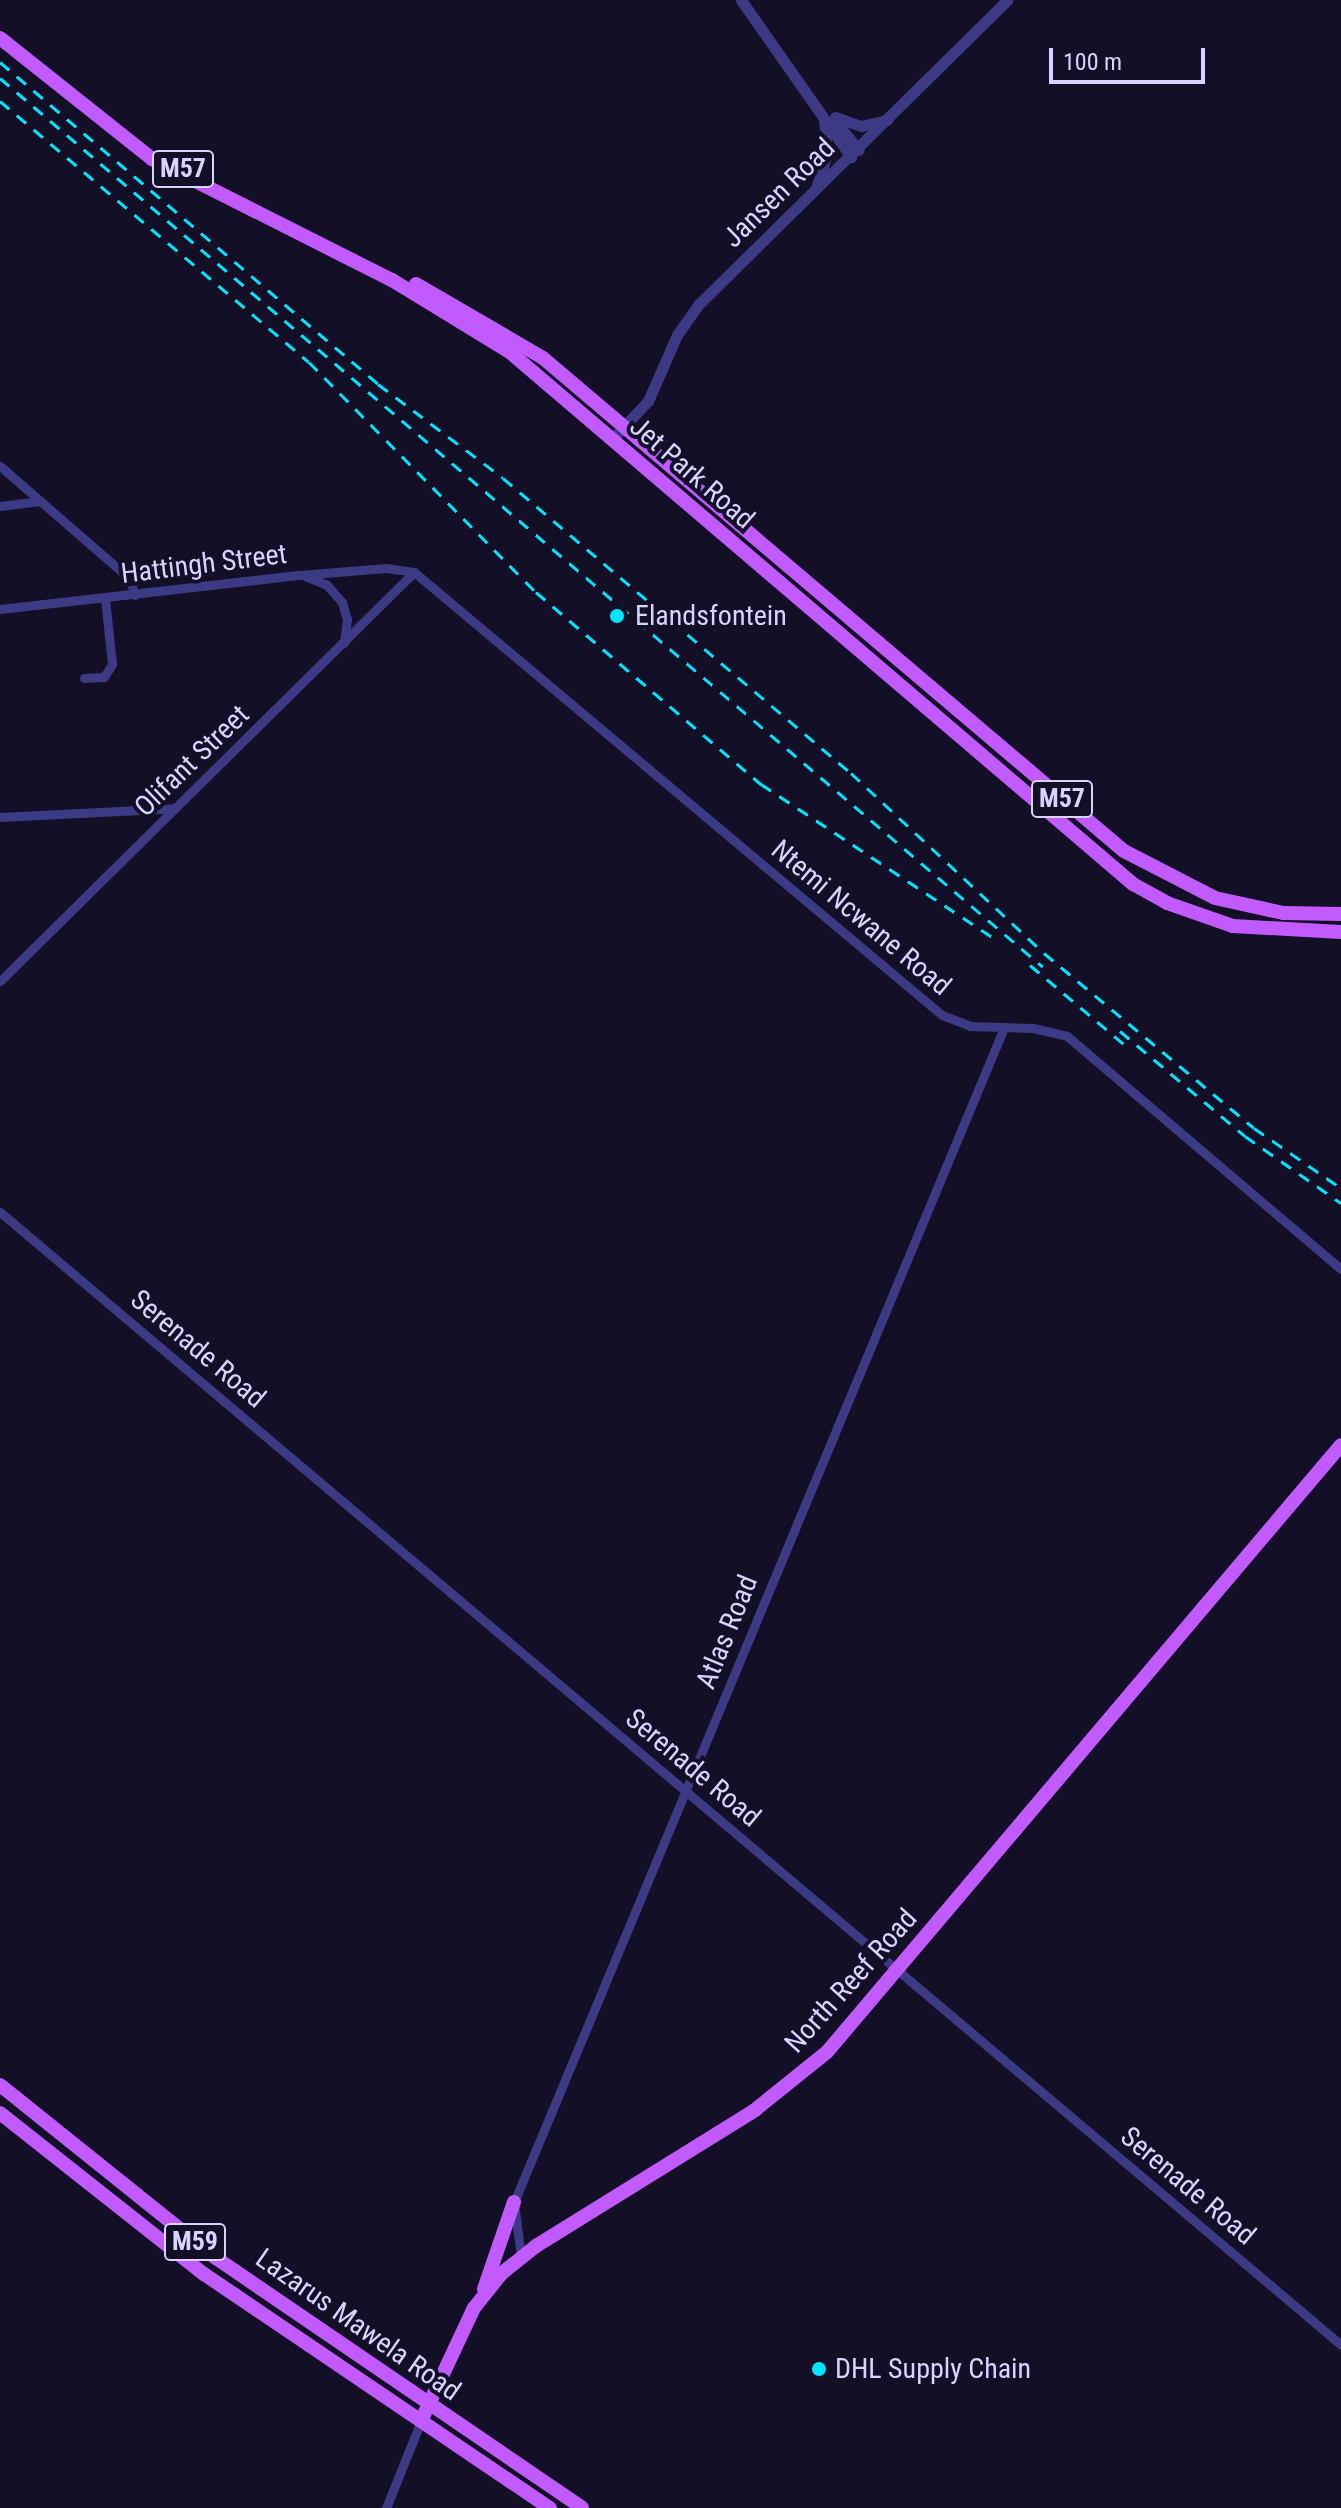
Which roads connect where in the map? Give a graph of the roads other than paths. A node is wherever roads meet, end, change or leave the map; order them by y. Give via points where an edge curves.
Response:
1 (741, 0) edge
2 (750, 0) edge
3 (1007, 0) edge
4 (0, 27) edge
5 (0, 38) edge
6 (825, 114) junction
7 (888, 120) junction
8 (855, 154) junction
9 (816, 189) junction
10 (624, 424) junction
11 (612, 439) junction
12 (0, 466) edge
13 (41, 501) junction
14 (0, 506) edge
15 (414, 572) junction
16 (300, 575) junction
17 (135, 595) junction
18 (105, 598) junction
19 (0, 609) edge
20 (344, 643) junction
21 (84, 678) dead end
22 (175, 808) junction
23 (0, 817) edge
24 (1341, 914) edge
25 (1341, 932) edge
26 (0, 981) edge
27 (1004, 1028) junction
28 (0, 1212) edge
29 (1341, 1269) edge
30 (1341, 1445) edge
31 (686, 1791) junction
32 (899, 1970) junction
33 (0, 2085) edge
34 (0, 2113) edge
35 (514, 2202) junction
36 (521, 2257) junction
37 (481, 2297) junction
38 (1341, 2345) edge
39 (429, 2406) junction
40 (421, 2421) junction
41 (507, 2457) junction
42 (497, 2472) junction
43 (386, 2508) edge
44 (550, 2508) edge
45 (582, 2508) edge

1 - 6 street
2 - 6 street
3 - 7 street, Jansen Road
4 - 10 main road, Jet Park Road / M57 via 148,148 478,316 543,358
5 - 11 main road, Jet Park Road / M57 via 152,159 392,280 489,339
6 - 7 street via 852,125
6 - 8 street
6 - 9 street via 827,154
7 - 8 street, Jansen Road
8 - 9 street, Jansen Road
9 - 10 street, Jansen Road via 691,314 648,401
10 - 11 street, Jansen Road
10 - 24 main road, Jet Park Road / M57 via 1124,851 1215,898 1283,913
11 - 25 main road, Jet Park Road / M57 via 1133,884 1167,903 1233,926
12 - 13 street
13 - 14 street
13 - 17 street via 129,578
15 - 16 street, Hattingh Street via 386,568
15 - 20 street, Olifant Street
15 - 27 street, Ntemi Ncwane Road via 942,1015 970,1026
16 - 17 street, Hattingh Street
16 - 20 street via 327,585 342,602 347,619
17 - 18 street, Hattingh Street
18 - 19 street, Hattingh Street
18 - 21 street via 110,670 104,677
20 - 22 street, Olifant Street
22 - 23 street
22 - 26 street, Olifant Street
27 - 29 street, Ntemi Ncwane Road via 1046,1030 1072,1040
27 - 31 street, Atlas Road
28 - 31 street, Serenade Road
30 - 32 main road, North Reef Road
31 - 32 street, Serenade Road
31 - 35 street, Atlas Road
32 - 36 main road, North Reef Road via 787,2088
32 - 38 street, Serenade Road
33 - 39 main road, Lazarus Mawela Road / M59 via 216,2258
34 - 40 main road, Lazarus Mawela Road / M59 via 204,2274
35 - 36 street, Atlas Road
35 - 37 main road
36 - 37 main road, North Reef Road
37 - 39 main road, North Reef Road
39 - 40 main road, North Reef Road
39 - 41 main road, Lazarus Mawela Road / M59
40 - 42 main road, Lazarus Mawela Road / M59
40 - 43 street, North Reef Road
41 - 42 main road
41 - 45 main road, Lazarus Mawela Road / M59
42 - 44 main road, Lazarus Mawela Road / M59

